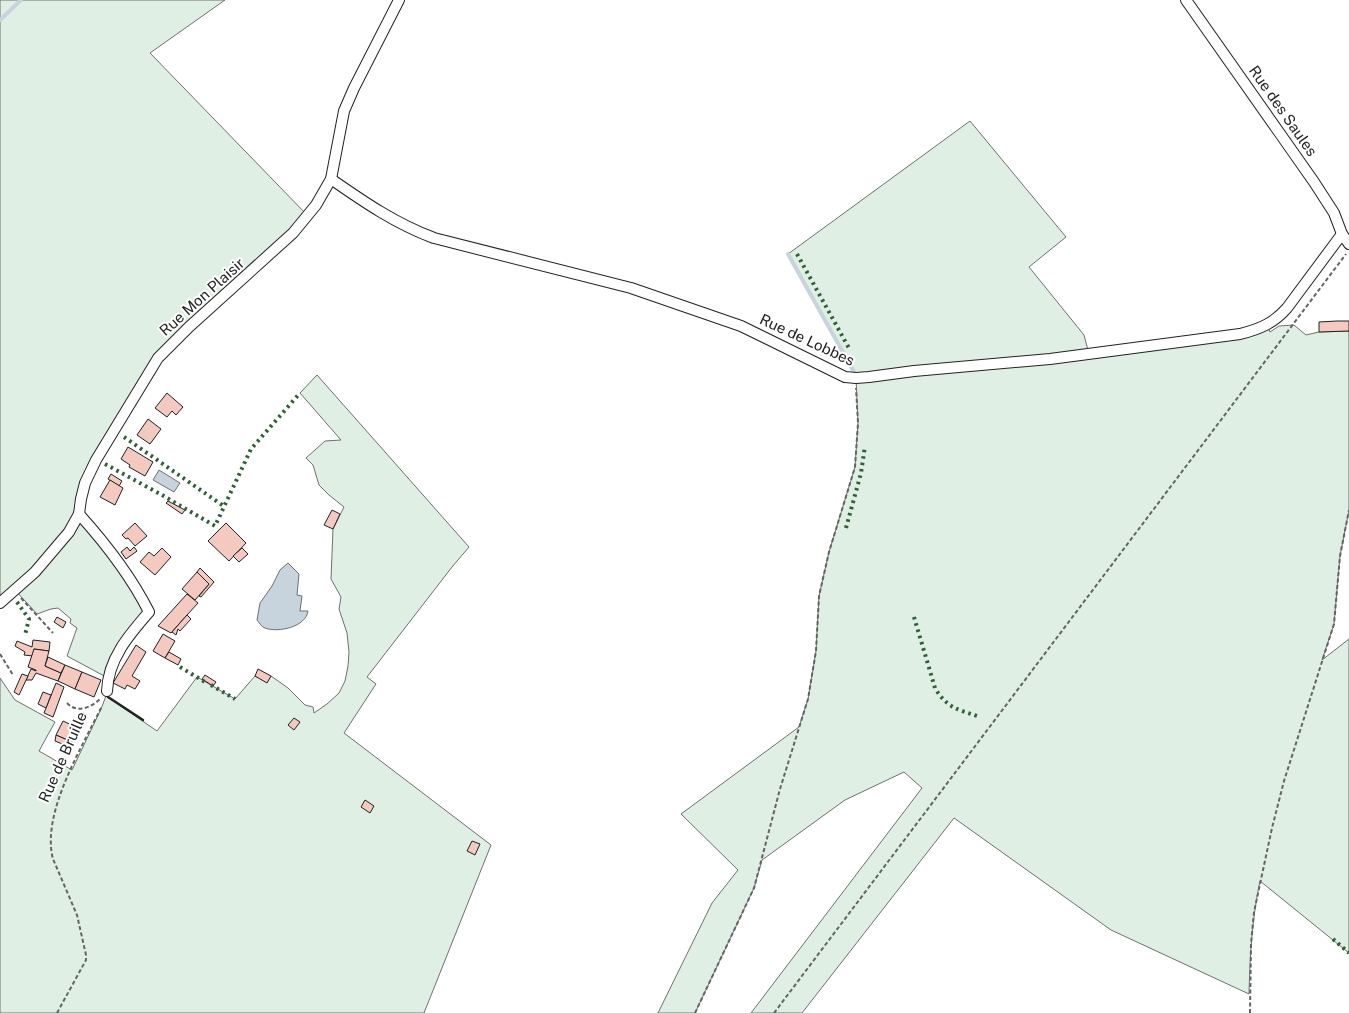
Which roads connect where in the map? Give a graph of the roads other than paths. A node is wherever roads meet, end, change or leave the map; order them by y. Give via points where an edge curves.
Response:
1 (399, 0) edge
2 (1186, 0) edge
3 (331, 179) junction
4 (1342, 234) junction
5 (1349, 244) edge
6 (79, 514) junction
7 (0, 603) edge
8 (107, 692) road end

1 - 3 street, Rue Mon Plaisir via 344,112
2 - 4 street, Rue des Saules via 1314,182 1334,213
3 - 4 street, Rue de Lobbes via 380,213 410,229 658,296 741,326 845,376 856,378 1050,360 1252,331 1279,317
3 - 6 street, Rue Mon Plaisir via 316,206 293,233 158,358 96,460 86,482
4 - 5 street, Rue des Saules
6 - 7 street, Rue Mon Plaisir via 57,548
6 - 8 street via 104,541 149,612 116,657 108,678

